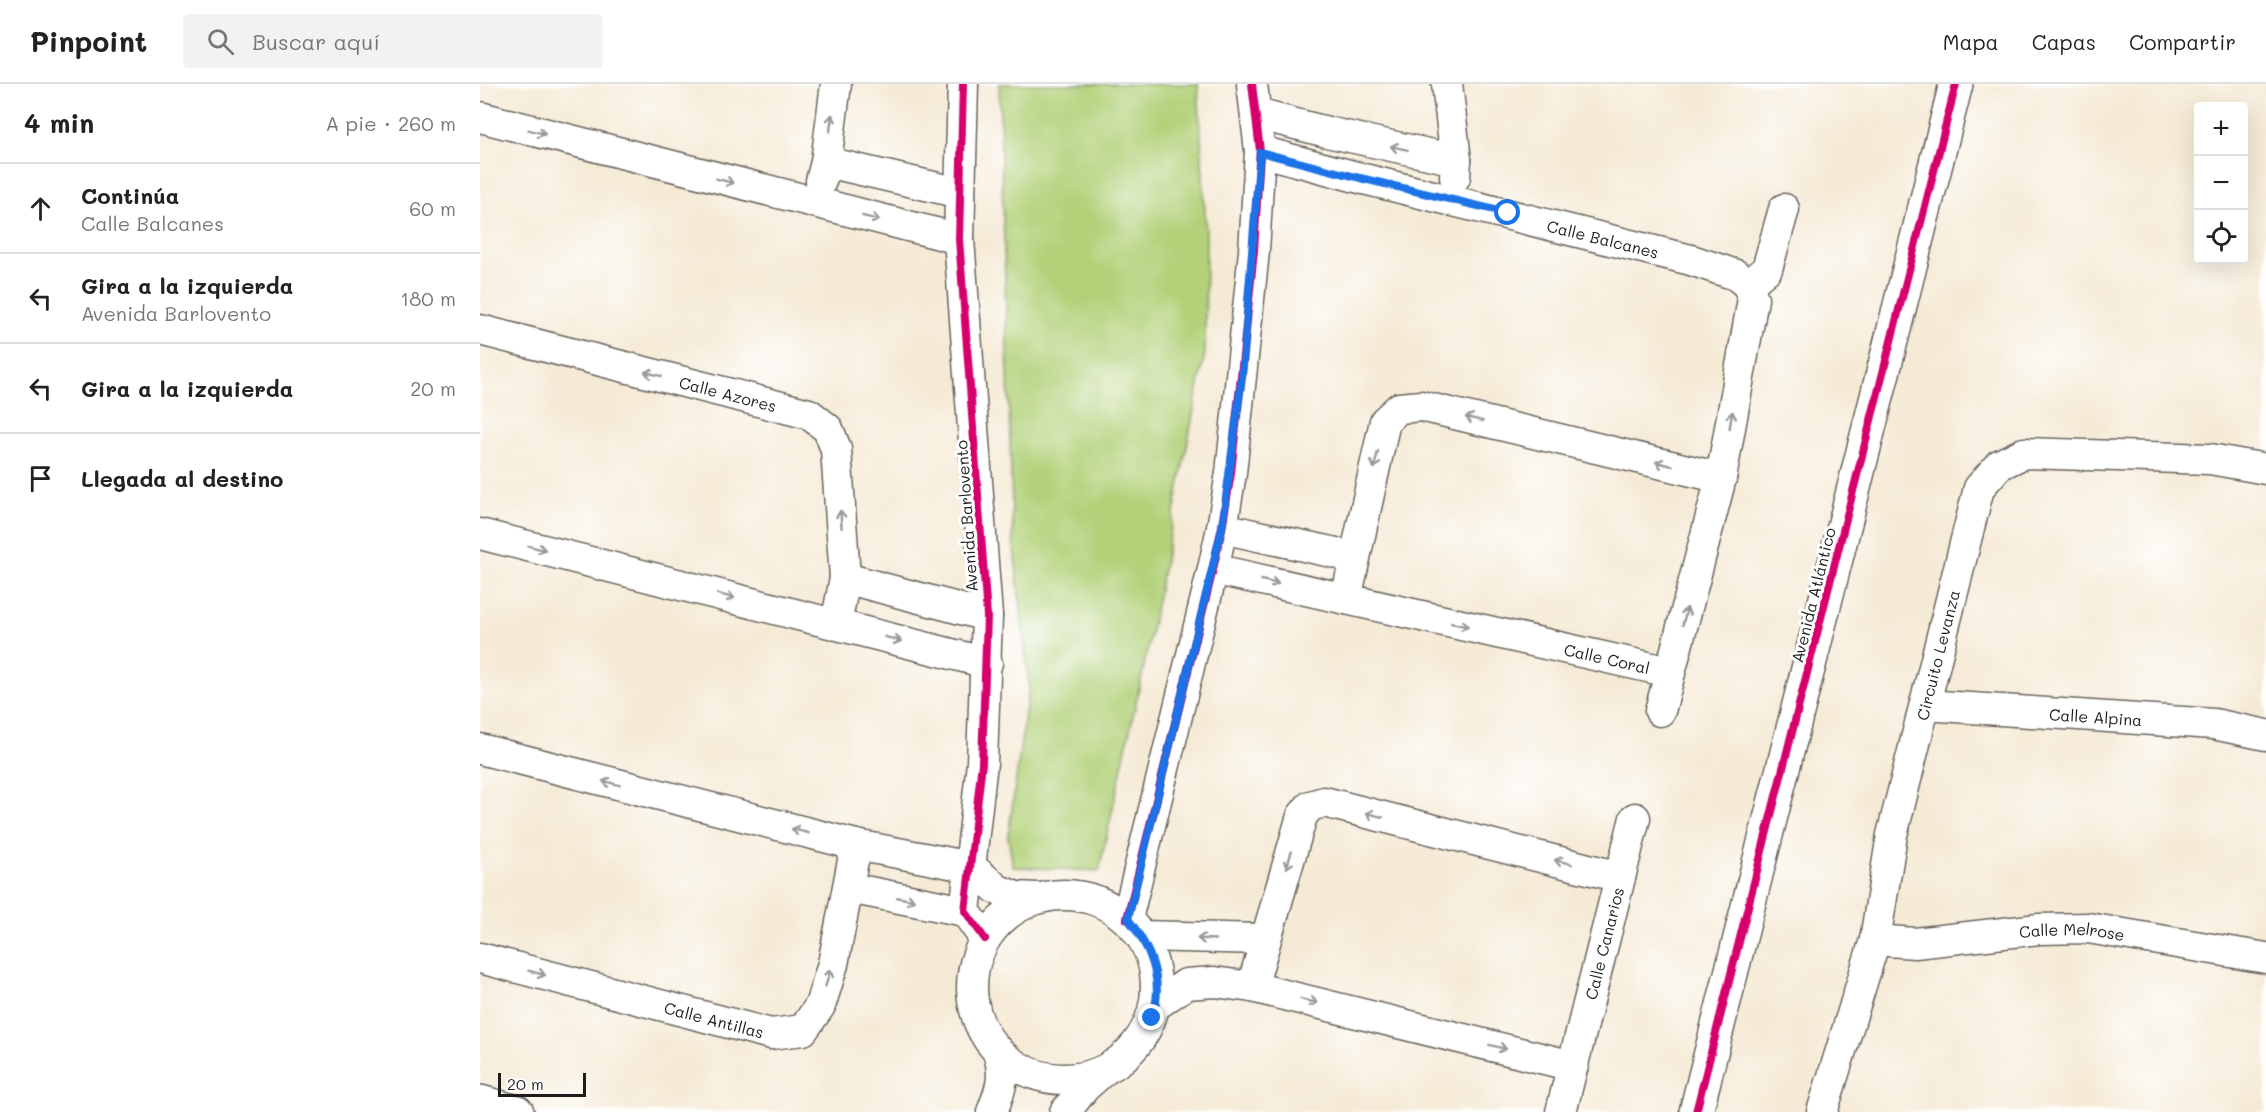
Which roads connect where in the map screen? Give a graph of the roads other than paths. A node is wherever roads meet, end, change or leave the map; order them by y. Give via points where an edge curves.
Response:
1 (836, 84) edge
2 (963, 84) edge
3 (1252, 84) edge
4 (1447, 84) edge
5 (1956, 84) edge
6 (1256, 114) junction
7 (480, 117) edge
8 (1260, 152) junction
9 (1456, 160) junction
10 (826, 162) junction
11 (960, 193) junction
12 (1453, 201) junction
13 (814, 204) junction
14 (1784, 209) dead end
15 (959, 239) junction
16 (1748, 285) junction
17 (480, 330) edge
18 (2266, 469) edge
19 (1721, 478) junction
20 (1222, 528) junction
21 (480, 534) edge
22 (1354, 557) junction
23 (1213, 569) junction
24 (845, 578) junction
25 (1346, 599) junction
26 (987, 616) junction
27 (836, 624) junction
28 (987, 663) junction
29 (1670, 672) junction
30 (1925, 705) junction
31 (1660, 711) dead end
32 (2266, 735) edge
33 (480, 749) edge
34 (1635, 818) dead end
35 (856, 845) junction
36 (971, 867) junction
37 (1620, 877) junction
38 (849, 888) junction
39 (1037, 898) junction
40 (965, 911) junction
41 (1134, 928) junction
42 (985, 939) junction
43 (1264, 939) junction
44 (1875, 940) junction
45 (480, 958) edge
46 (2266, 958) edge
47 (1252, 987) junction
48 (1156, 1005) junction
49 (998, 1052) junction
50 (1573, 1066) junction
51 (1102, 1072) junction
52 (480, 1102) edge
53 (517, 1112) edge
54 (992, 1112) edge
55 (1065, 1112) edge
56 (1561, 1112) edge
57 (1696, 1112) edge
58 (1822, 1112) edge

10 -> 1 street
2 - 11 street, Avenida Barlovento
3 - 6 street
4 - 9 street
5 - 57 street, Avenida Atlántico
6 - 8 street
9 -> 6 street
7 -> 13 street
8 - 12 street, Calle Balcanes
8 - 20 street via 1243,366
9 - 12 street
10 - 11 street
10 - 13 street
11 - 15 street, Avenida Barlovento
12 - 16 street, Calle Balcanes via 1691,260 1736,275
13 -> 15 street
14 - 16 street via 1767,268
15 - 26 street, Avenida Barlovento
19 -> 16 street, Calle Coral via 1753,299
24 -> 17 street, Calle Azores via 836,449 828,429 809,414
18 - 30 street, Circuito Levanza via 2210,459 2024,453 1999,465 1980,488
19 -> 22 street via 1421,406 1399,408 1385,421
29 -> 19 street, Calle Coral
20 - 22 street
20 - 23 street
21 -> 27 street
22 - 25 street
23 -> 25 street, Calle Coral
23 - 41 street
24 - 26 street
24 - 27 street, Calle Azores
25 -> 29 street, Calle Coral
26 - 28 street, Avenida Barlovento
27 -> 28 street
28 - 36 street, Avenida Barlovento
29 - 31 street
30 - 32 street, Calle Alpina via 2214,724
30 - 44 street, Circuito Levanza via 1892,835
35 -> 33 street
34 - 37 street
35 - 36 street
35 - 38 street, Calle Antillas
36 - 39 street via 998,890 1016,897
36 - 40 street, Avenida Barlovento
37 -> 43 street, Calle Canarios via 1324,802 1310,806 1302,816
37 - 50 street, Calle Canarios
38 -> 40 street
45 -> 38 street, Calle Antillas via 771,1034 803,1030 820,1006
39 - 41 street via 1084,897 1106,904
39 - 42 street via 998,922
40 - 42 street
43 -> 41 street
41 - 48 street via 1155,968
42 - 49 street via 976,957 972,999 986,1037
43 - 47 street, Calle Canarios
44 - 46 street, Calle Melrose via 1915,942 2038,929 2088,928
44 - 58 street, Circuito Levanza
47 - 48 street via 1214,982 1186,984
47 -> 50 street
48 - 51 street via 1136,1046
49 - 51 street via 1025,1071 1050,1079 1081,1078
49 - 54 street via 1004,1068
50 - 56 street, Calle Canarios
51 - 55 street
52 - 53 street

